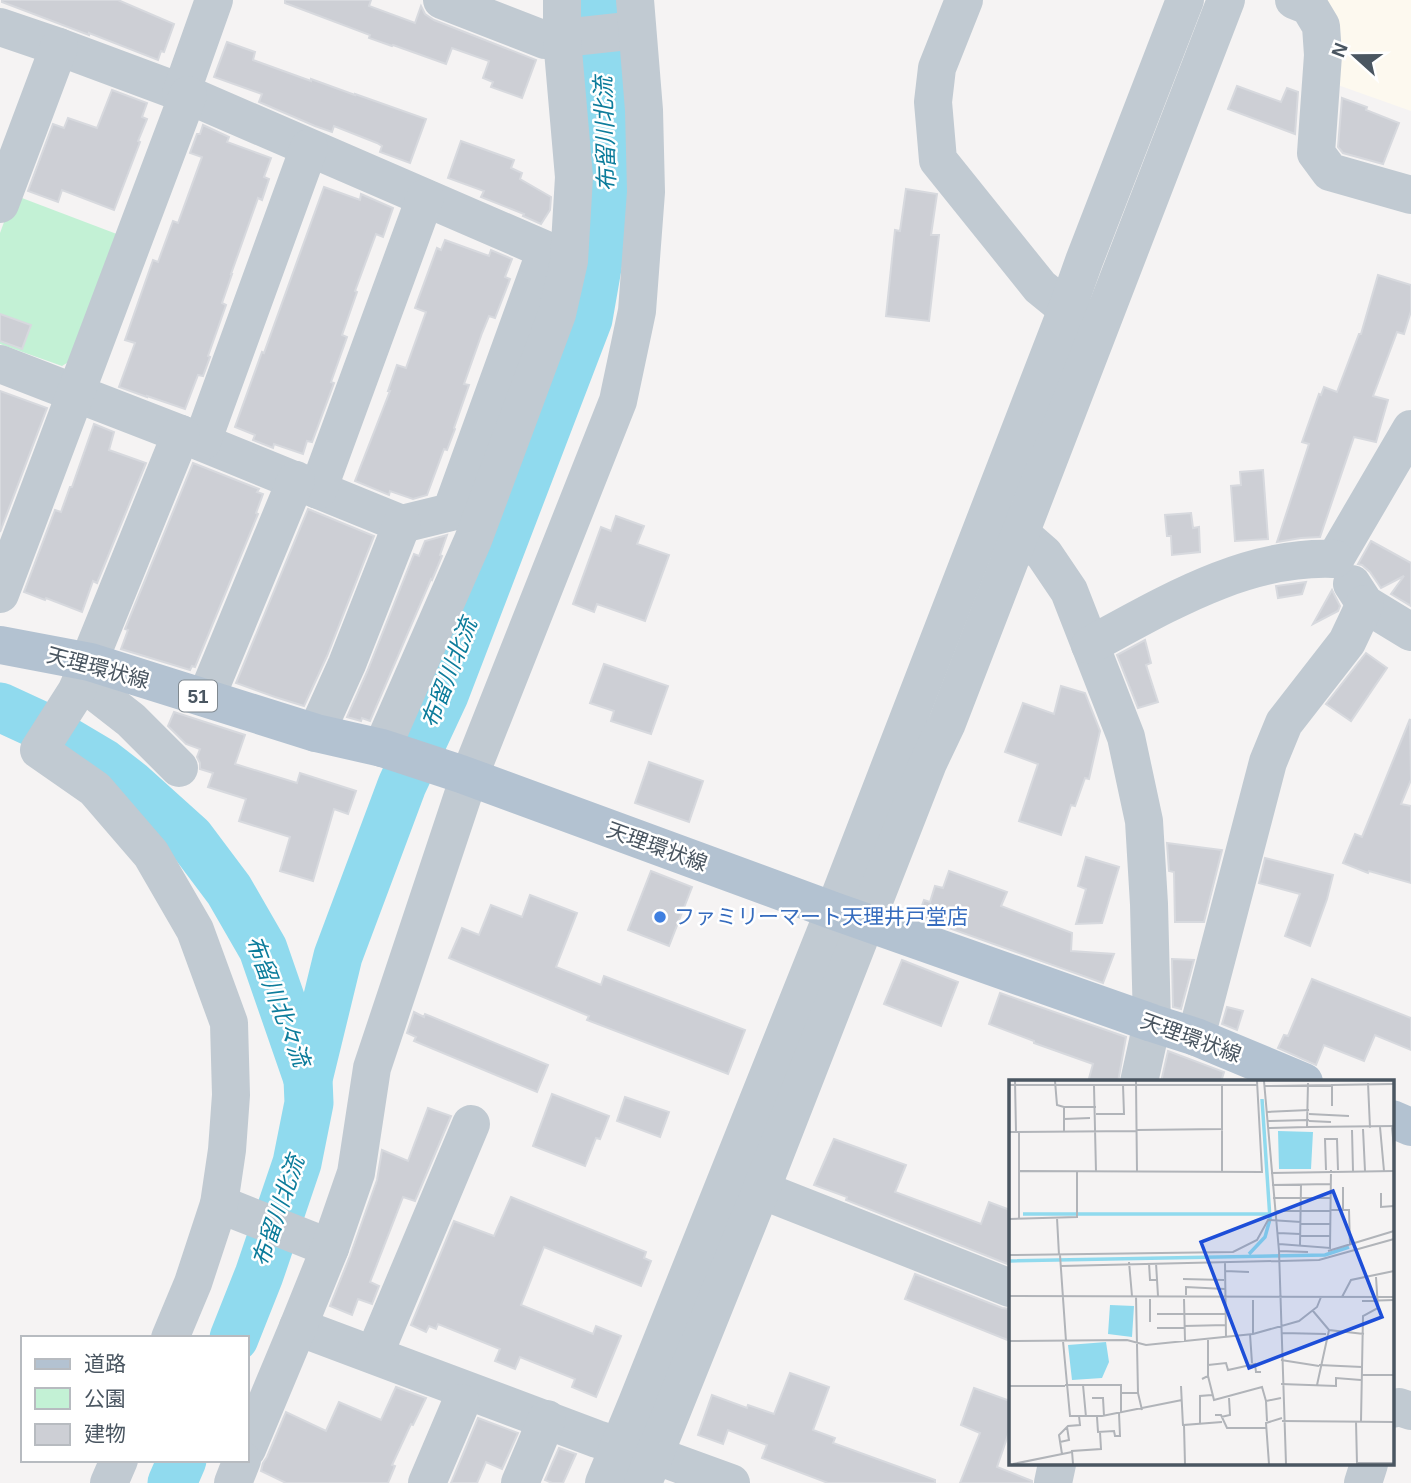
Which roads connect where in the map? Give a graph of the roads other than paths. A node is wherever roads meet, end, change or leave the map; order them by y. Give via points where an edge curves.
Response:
1 (214, 0) edge
2 (442, 0) edge
3 (562, 0) edge
4 (964, 0) edge
5 (1185, 0) edge
6 (1226, 0) edge
7 (1294, 0) edge
8 (633, 20) edge
9 (0, 27) edge
10 (568, 38) junction
11 (59, 47) junction
12 (185, 94) junction
13 (309, 148) junction
14 (1411, 195) edge
15 (425, 198) junction
16 (0, 204) edge
17 (1084, 316) junction
18 (0, 364) edge
19 (77, 393) junction
20 (1411, 429) edge
21 (192, 438) junction
22 (307, 485) junction
23 (988, 513) junction
24 (402, 524) junction
25 (1020, 533) junction
26 (1335, 559) junction
27 (0, 594) edge
28 (1365, 604) junction
29 (1411, 632) edge
30 (0, 645) edge
31 (1090, 645) junction
32 (82, 678) junction
33 (206, 698) junction
34 (316, 733) junction
35 (389, 751) junction
36 (179, 768) dead end
37 (465, 776) junction
38 (850, 917) junction
39 (1152, 1023) junction
40 (1196, 1037) junction
41 (1139, 1080) edge
42 (1299, 1080) edge
43 (1394, 1120) edge
44 (471, 1124) dead end
45 (1411, 1127) edge
46 (761, 1190) junction
47 (223, 1206) junction
48 (327, 1247) junction
49 (1009, 1288) edge
50 (298, 1327) junction
51 (171, 1336) edge
52 (374, 1355) junction
53 (461, 1402) dead end
54 (1394, 1408) edge
55 (1411, 1411) edge
56 (547, 1419) junction
57 (248, 1447) edge
58 (639, 1461) edge
59 (118, 1462) edge
60 (241, 1462) edge
61 (1368, 1466) edge
62 (109, 1483) edge
63 (233, 1483) edge
64 (427, 1483) edge
65 (520, 1483) edge
66 (604, 1483) edge
67 (731, 1483) edge
68 (1363, 1483) edge

1 - 12 street
2 - 10 street via 545,40
3 - 10 street
4 - 17 street via 937,68 933,102 938,160 1040,287
5 - 17 street via 1084,261
6 - 17 street
7 - 14 street via 1309,6 1321,26 1316,153 1330,172
8 - 10 street
8 - 37 street via 644,110 646,192 637,311 618,401
9 - 11 street
10 - 35 street via 574,177 569,261 557,314
11 - 12 street
11 - 16 street
12 - 13 street
12 - 19 street
13 - 15 street
13 - 21 street
15 - 22 street
15 - 24 street via 546,250 451,512
17 - 23 street
17 - 25 street
18 - 19 street
19 - 21 street
19 - 27 street
20 - 26 street
21 - 22 street
21 - 32 street
22 - 24 street
22 - 33 street
23 - 25 street
23 - 38 street
24 - 34 street
25 - 31 street via 1044,554 1069,591
25 - 38 street via 947,723
26 - 28 street
26 - 31 street via 1275,564 1229,577
28 - 29 street
28 - 40 street via 1347,642 1284,723 1268,762
30 - 32 main road, 天理環状線 / 51
31 - 39 street via 1126,737 1144,821
32 - 33 main road, 天理環状線 / 51
32 - 36 street
32 - 47 street via 39,750 94,789 150,854 195,930 229,1023 231,1095
33 - 34 main road, 天理環状線 / 51
34 - 35 main road, 天理環状線 / 51
35 - 37 main road, 天理環状線 / 51
37 - 38 main road, 天理環状線 / 51
37 - 48 street via 372,1068 356,1173
38 - 39 main road, 天理環状線 / 51
38 - 46 street
38 - 58 street via 637,1404
39 - 40 main road, 天理環状線 / 51
39 - 41 street
40 - 42 main road, 天理環状線 / 51
43 - 45 main road
44 - 52 street
46 - 49 street
46 - 58 street
47 - 48 street
47 - 51 street
48 - 50 street
50 - 52 street
50 - 57 street
52 - 56 street
53 - 64 street
54 - 55 street
56 - 58 street
56 - 65 street
58 - 66 street
58 - 67 street
59 - 62 street
60 - 63 street
61 - 68 street

